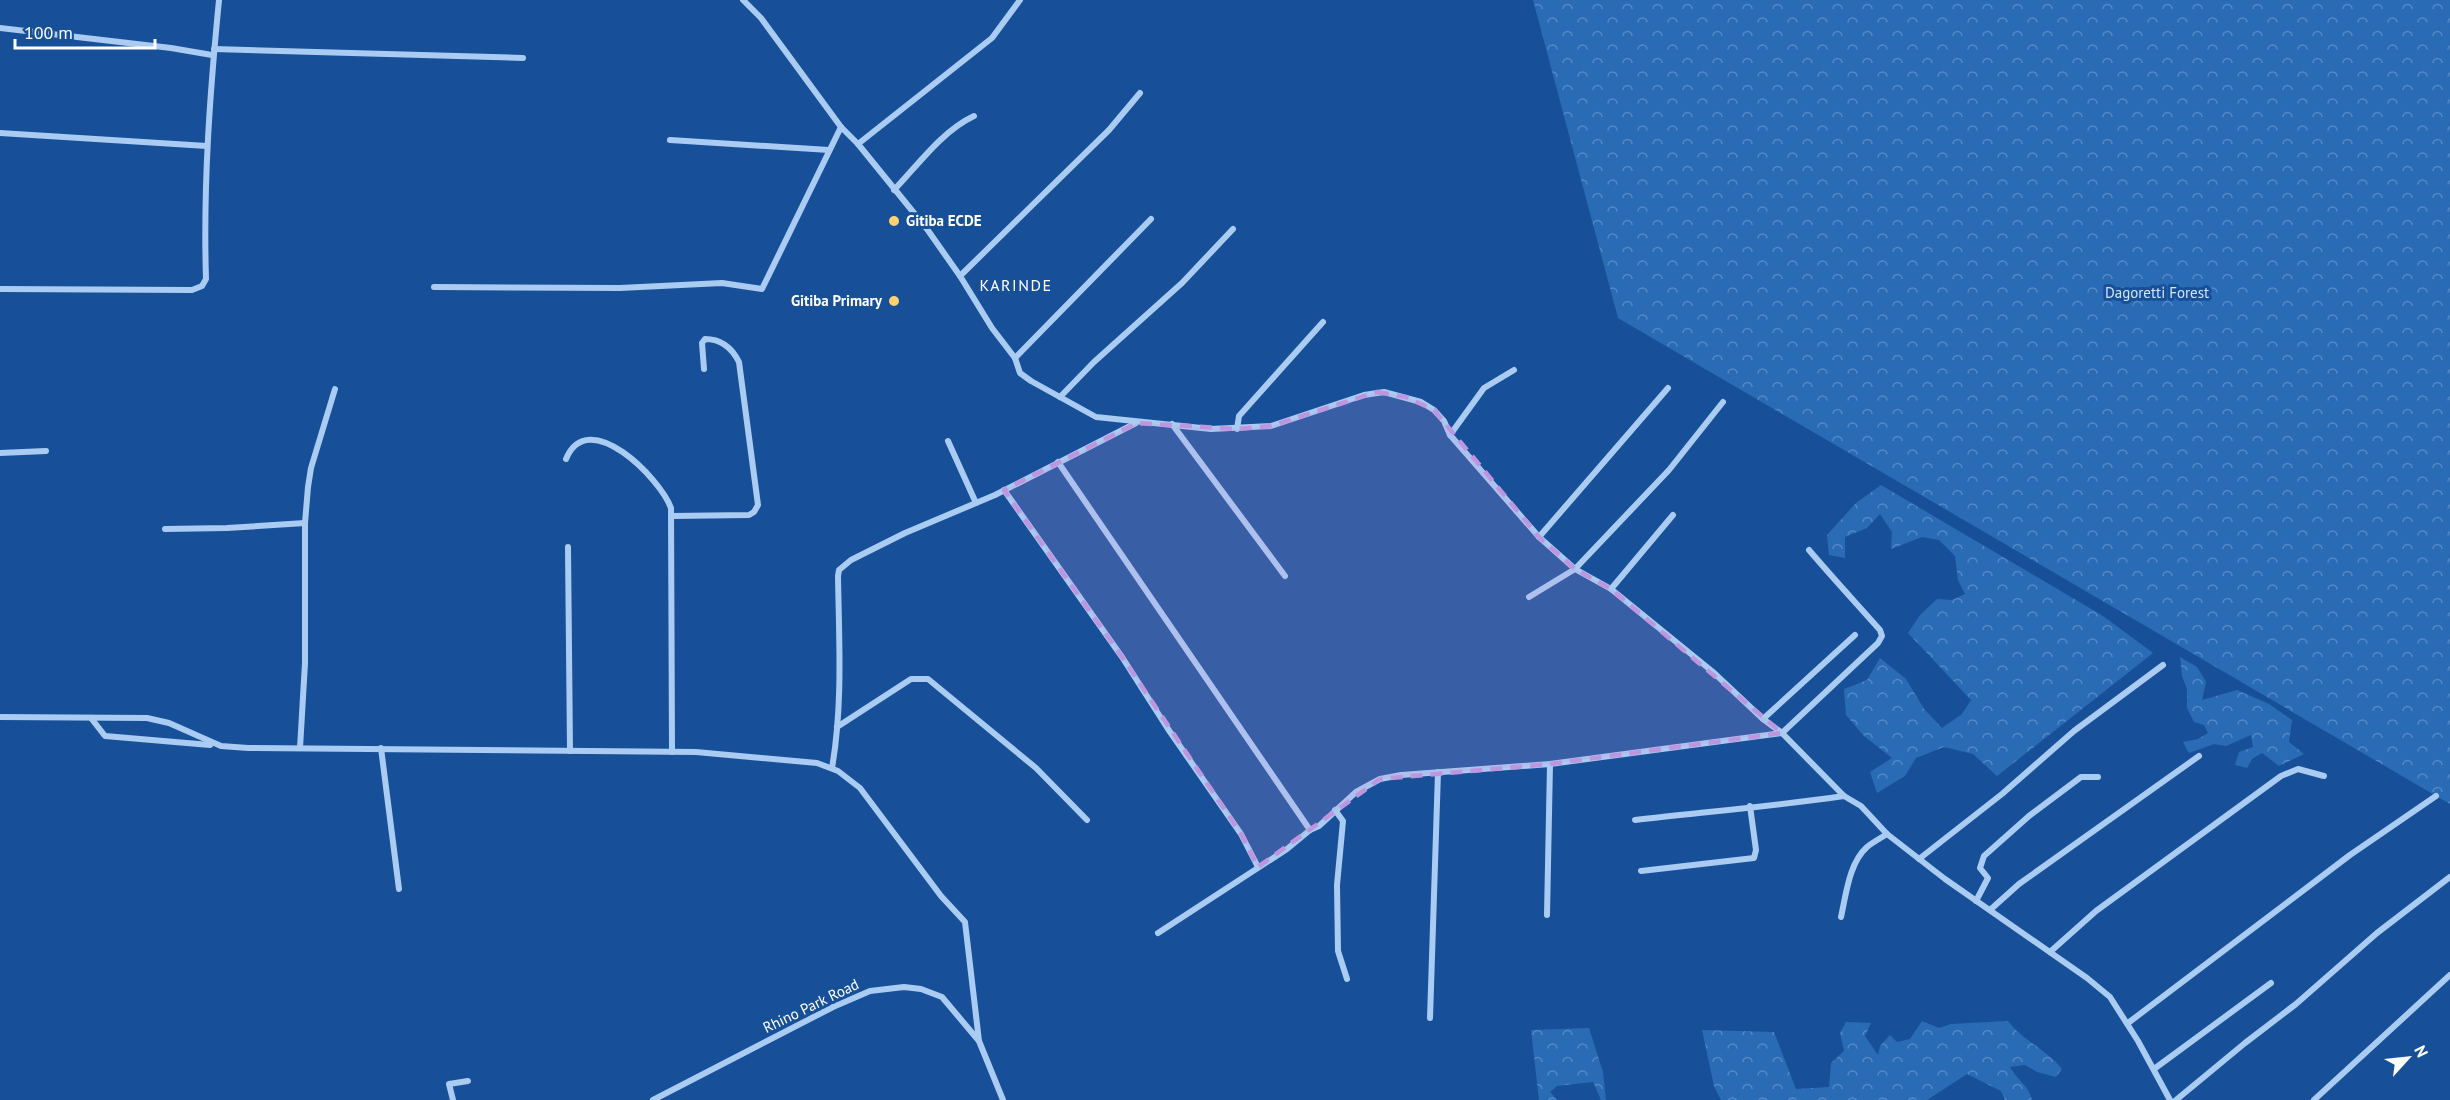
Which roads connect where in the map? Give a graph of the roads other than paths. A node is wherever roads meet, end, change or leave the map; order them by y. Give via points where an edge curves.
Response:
1 (219, 0) edge
2 (743, 0) edge
3 (1020, 0) edge
4 (0, 28) edge
5 (213, 52) junction
6 (523, 58) dead end
7 (1140, 93) dead end
8 (974, 116) dead end
9 (841, 127) junction
10 (0, 133) edge
11 (670, 140) dead end
12 (858, 144) junction
13 (207, 146) junction
14 (829, 150) junction
15 (894, 190) junction
16 (1151, 219) dead end
17 (1233, 229) dead end
18 (960, 276) junction
19 (434, 287) dead end
20 (0, 290) edge
21 (1323, 322) dead end
22 (1015, 358) junction
23 (704, 369) dead end
24 (1514, 370) dead end
25 (1668, 388) dead end
26 (335, 389) dead end
27 (1060, 397) junction
28 (1722, 402) dead end
29 (1137, 423) junction
30 (1172, 424) junction
31 (1236, 429) junction
32 (1450, 435) junction
33 (948, 441) dead end
34 (46, 451) dead end
35 (0, 453) edge
36 (566, 459) dead end
37 (1058, 462) junction
38 (1004, 490) junction
39 (976, 503) junction
40 (1673, 515) dead end
41 (672, 516) junction
42 (305, 523) junction
43 (165, 529) dead end
44 (1539, 537) junction
45 (568, 547) dead end
46 (1809, 550) dead end
47 (1575, 569) junction
48 (1285, 576) dead end
49 (1611, 589) junction
50 (1529, 597) dead end
51 (1855, 635) dead end
52 (2163, 665) dead end
53 (0, 717) edge
54 (91, 718) junction
55 (1763, 719) junction
56 (837, 727) junction
57 (1782, 733) junction
58 (221, 746) junction
59 (300, 748) junction
60 (381, 748) junction
61 (570, 751) junction
62 (672, 752) junction
63 (2199, 756) dead end
64 (1550, 764) junction
65 (832, 768) junction
66 (1438, 772) junction
67 (2324, 776) dead end
68 (2098, 777) dead end
69 (1844, 796) junction
70 (2436, 796) dead end
71 (1750, 806) junction
72 (1335, 810) junction
73 (1087, 820) dead end
74 (1635, 820) dead end
75 (1310, 830) junction
76 (1887, 834) junction
77 (1919, 859) junction
78 (1258, 867) junction
79 (1641, 871) dead end
80 (2450, 876) edge
81 (399, 890) dead end
82 (1976, 901) junction
83 (1990, 910) junction
84 (1547, 915) dead end
85 (1841, 917) dead end
86 (1158, 933) dead end
87 (2050, 952) junction
88 (2450, 975) edge
89 (1347, 979) dead end
90 (2271, 983) dead end
91 (1430, 1018) dead end
92 (2128, 1023) junction
93 (979, 1041) junction
94 (2154, 1069) junction
95 (468, 1081) dead end
96 (453, 1100) edge
97 (653, 1100) edge
98 (1003, 1100) edge
99 (2170, 1100) edge
100 (2176, 1100) edge
101 (2314, 1100) edge

1 - 5 street
2 - 9 street via 767,26
3 - 12 street via 992,38
4 - 5 street
5 - 6 street
5 - 13 street
7 - 18 street via 1109,130
8 - 15 street via 938,143
9 - 12 street
9 - 14 street
10 - 13 street
11 - 14 street
12 - 15 street
13 - 20 street via 206,279 198,288
14 - 19 street via 762,289 722,283 599,288
15 - 18 street
16 - 22 street
17 - 27 street via 1182,283
18 - 22 street
21 - 31 street via 1239,416
22 - 27 street via 1020,373
23 - 41 street via 705,339 724,344 739,362 758,506 749,515
24 - 32 street via 1485,388
25 - 44 street
26 - 42 street via 311,468
27 - 29 street via 1096,417
28 - 47 street via 1668,470
29 - 30 street
29 - 37 street
30 - 31 street
30 - 48 street
31 - 32 street via 1271,426 1384,392 1421,402 1434,410
32 - 44 street
33 - 39 street
34 - 35 street
36 - 41 street via 578,443 608,442 656,483
37 - 38 street
37 - 75 street
38 - 39 street
38 - 78 street via 1136,677 1241,834
39 - 56 street via 905,533 839,570
40 - 49 street
41 - 62 street
42 - 43 street
42 - 59 street via 305,663
44 - 47 street
45 - 61 street
46 - 57 street via 1882,636
47 - 49 street
47 - 50 street
49 - 55 street via 1713,672
51 - 55 street
52 - 77 street via 2074,731
53 - 54 street
54 - 58 street via 161,720
54 - 58 street via 105,736
55 - 57 street
56 - 65 street
56 - 73 street via 911,679 928,679 1035,768
57 - 64 street
57 - 69 street
58 - 59 street
59 - 60 street
60 - 61 street
60 - 81 street
61 - 62 street
62 - 65 street via 817,763
63 - 83 street via 2019,884
64 - 66 street
64 - 84 street
65 - 93 street via 860,788 965,922
66 - 72 street via 1380,779
66 - 91 street
67 - 87 street via 2298,769 2281,776 2096,911
68 - 82 street via 2081,777 1984,856 1980,868 1988,878
69 - 71 street
69 - 76 street via 1861,806
70 - 92 street via 2341,862
71 - 74 street
71 - 79 street via 1754,858
72 - 75 street
72 - 89 street via 1344,822 1337,885 1338,951
75 - 78 street
76 - 77 street
76 - 85 street via 1859,857
77 - 82 street
78 - 86 street
80 - 100 street
82 - 83 street
83 - 87 street
87 - 92 street via 2110,998
88 - 101 street
90 - 94 street
92 - 94 street
93 - 97 street, Rhino Park Road via 942,997 921,989 879,989 833,1007
93 - 98 street, Rhino Park Road
94 - 99 street
95 - 96 street via 449,1084

